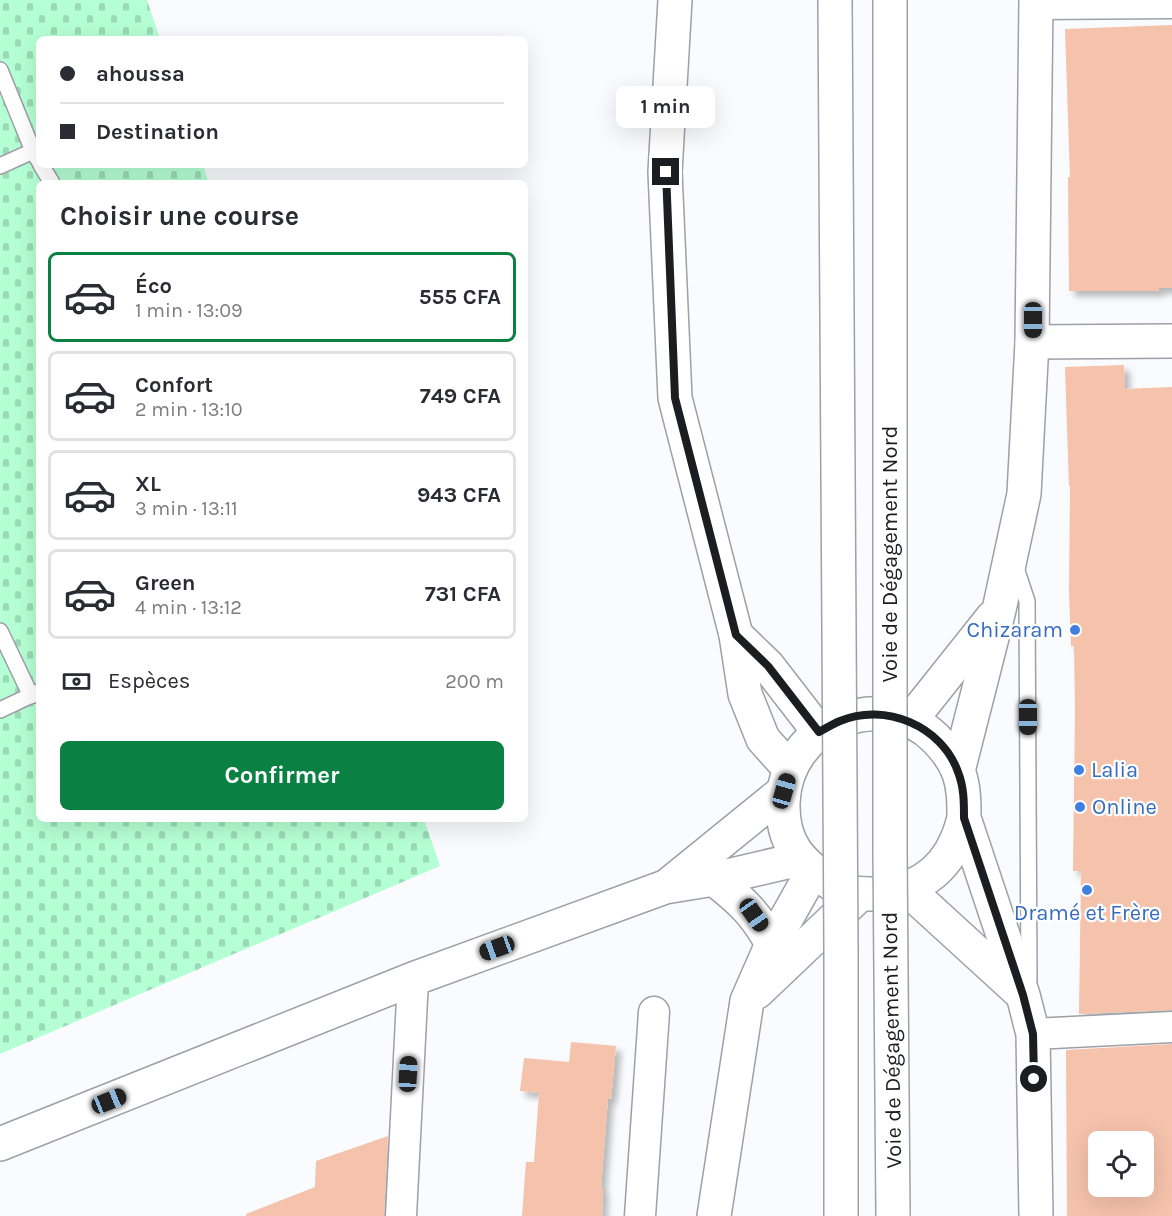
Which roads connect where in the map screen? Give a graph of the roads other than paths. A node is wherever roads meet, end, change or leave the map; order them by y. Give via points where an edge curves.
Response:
1 (675, 0) edge
2 (835, 0) edge
3 (890, 0) edge
4 (1036, 2) edge
5 (1172, 3) edge
6 (0, 70) edge
7 (36, 156) edge
8 (0, 166) edge
9 (1172, 341) edge
10 (1032, 342) junction
11 (1011, 552) junction
12 (999, 610) junction
13 (0, 631) edge
14 (736, 635) junction
15 (35, 694) edge
16 (0, 710) edge
17 (910, 721) junction
18 (819, 732) junction
19 (958, 771) junction
20 (787, 780) junction
21 (964, 818) junction
22 (807, 865) junction
23 (714, 879) junction
24 (665, 887) junction
25 (907, 889) junction
26 (860, 894) junction
27 (772, 944) junction
28 (413, 979) junction
29 (747, 1001) junction
30 (654, 1012) dead end
31 (1028, 1016) junction
32 (1172, 1027) edge
33 (0, 1144) edge
34 (401, 1216) edge
35 (640, 1216) edge
36 (714, 1216) edge
37 (841, 1216) edge
38 (893, 1216) edge
39 (1036, 1216) edge

1 - 14 main road via 666,172 675,398
2 - 37 main road, bridge
3 - 38 main road, Voie de Dégagement Nord, bridge
4 - 5 street
4 - 10 main road
6 - 7 lane
7 - 8 lane
9 - 10 main road
10 - 11 main road via 1024,494
11 - 12 main road
11 - 31 lane via 1027,602
12 - 17 main road
12 - 19 main road
13 - 15 lane
14 - 18 main road via 768,666
14 - 20 main road via 748,703
15 - 16 lane
17 - 18 main road via 864,715 840,720
17 - 19 main road via 947,750
18 - 20 main road via 802,748
19 - 21 main road via 964,794
20 - 22 main road via 783,815 789,838
20 - 24 main road
21 - 25 main road via 945,861 928,878
21 - 31 main road
22 - 23 main road
22 - 26 main road via 837,888
22 - 27 main road
23 - 24 main road
23 - 27 main road via 738,897
24 - 28 main road
25 - 26 main road
25 - 31 main road
26 - 29 main road
27 - 29 main road
28 - 33 main road
28 - 34 street
29 - 36 main road
30 - 35 street
31 - 32 street
31 - 39 main road

